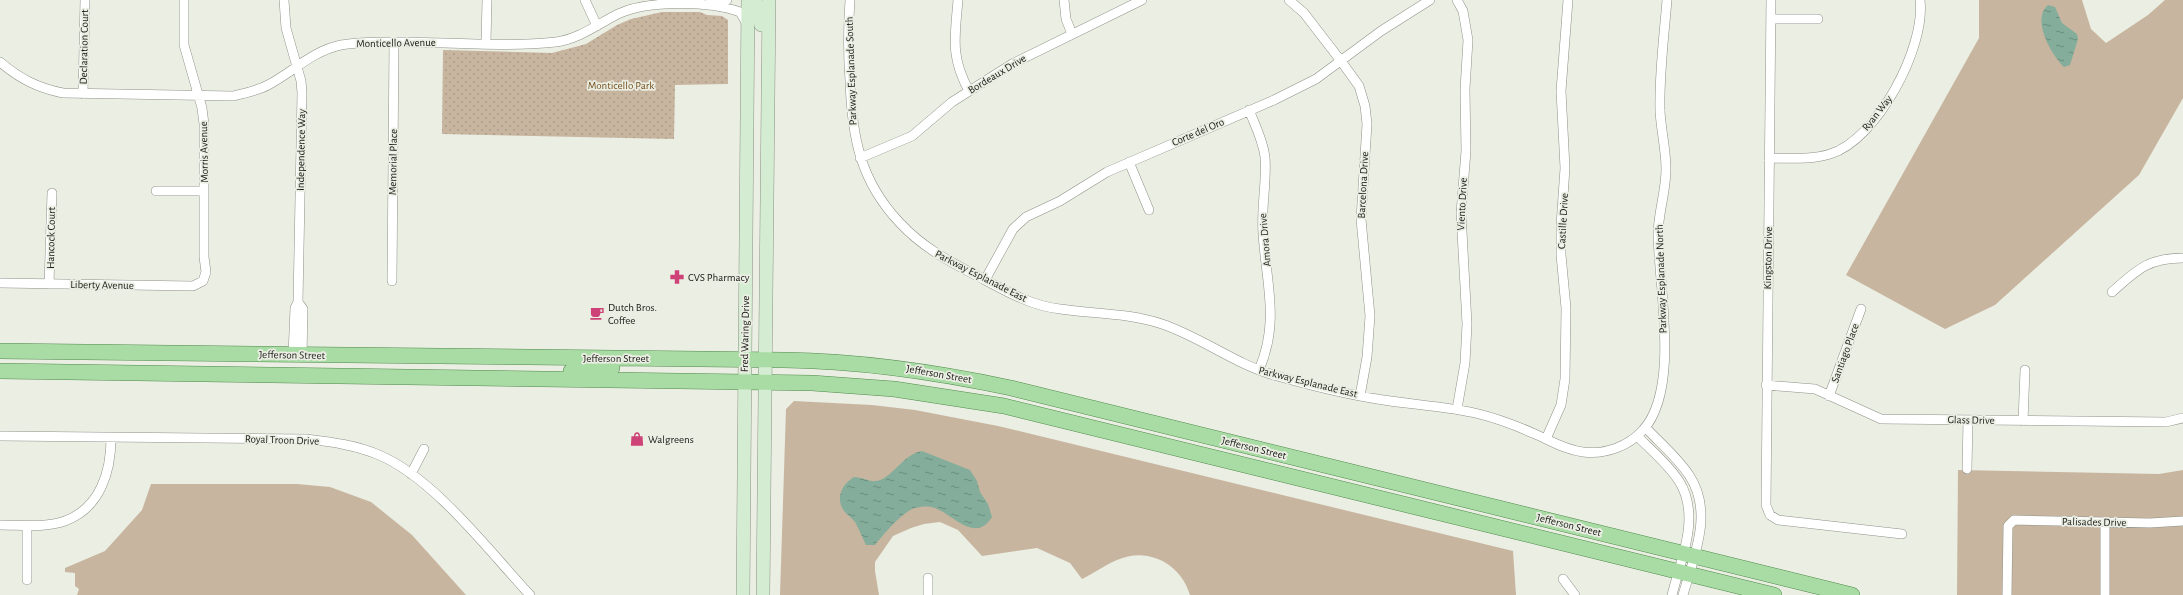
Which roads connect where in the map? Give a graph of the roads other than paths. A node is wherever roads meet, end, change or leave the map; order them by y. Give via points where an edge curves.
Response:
1 (85, 0) edge
2 (184, 0) edge
3 (284, 0) edge
4 (487, 0) edge
5 (585, 0) edge
6 (727, 0) edge
7 (748, 0) edge
8 (754, 0) edge
9 (769, 0) edge
10 (850, 0) edge
11 (958, 0) edge
12 (1064, 0) edge
13 (1142, 0) edge
14 (1289, 0) edge
15 (1430, 0) edge
16 (1457, 0) edge
17 (1568, 0) edge
18 (1667, 0) edge
19 (1771, 0) edge
20 (1920, 0) edge
21 (680, 2) edge
22 (709, 4) junction
23 (1771, 19) junction
24 (1818, 19) dead end
25 (747, 24) junction
26 (597, 26) junction
27 (1072, 34) junction
28 (394, 42) junction
29 (486, 43) junction
30 (1342, 61) junction
31 (0, 62) edge
32 (296, 67) junction
33 (768, 80) junction
34 (969, 91) junction
35 (83, 94) junction
36 (198, 96) junction
37 (1249, 110) junction
38 (747, 153) junction
39 (860, 158) junction
40 (1769, 158) junction
41 (1129, 162) junction
42 (156, 191) dead end
43 (204, 191) junction
44 (52, 193) dead end
45 (1149, 210) dead end
46 (767, 220) junction
47 (918, 241) joint
48 (2183, 258) edge
49 (985, 280) junction
50 (203, 281) joint
51 (392, 281) dead end
52 (0, 283) edge
53 (50, 284) junction
54 (2112, 292) dead end
55 (1861, 310) dead end
56 (0, 351) edge
57 (297, 356) junction
58 (500, 357) junction
59 (638, 358) junction
60 (745, 359) junction
61 (766, 360) junction
62 (1259, 370) junction
63 (2025, 370) dead end
64 (0, 372) edge
65 (177, 373) junction
66 (366, 376) junction
67 (571, 379) junction
68 (744, 382) junction
69 (766, 382) junction
70 (1766, 385) junction
71 (1360, 396) junction
72 (1829, 396) junction
73 (1457, 409) junction
74 (2183, 418) edge
75 (1968, 420) junction
76 (2023, 421) junction
77 (1641, 432) junction
78 (0, 436) edge
79 (111, 438) junction
80 (1546, 439) junction
81 (424, 449) dead end
82 (1967, 469) dead end
83 (411, 474) junction
84 (2183, 521) edge
85 (2105, 522) junction
86 (0, 525) edge
87 (27, 526) junction
88 (1902, 534) dead end
89 (1686, 564) junction
90 (928, 578) dead end
91 (1563, 579) dead end
92 (27, 580) dead end
93 (530, 595) edge
94 (743, 595) edge
95 (763, 595) edge
96 (928, 595) edge
97 (1574, 595) edge
98 (1672, 595) edge
99 (1683, 595) edge
100 (1774, 595) edge
101 (1852, 595) edge
102 (2007, 595) edge
103 (2105, 595) edge

1 - 35 street, Declaration Court
2 - 36 street, Morris Avenue via 184,45
3 - 32 street, Independence Way via 286,28
4 - 29 street
5 - 26 street
6 - 22 street, Monticello Avenue via 716,0
7 - 25 main road, Fred Waring Drive
8 - 33 main road via 760,8 762,54
9 - 33 main road, Fred Waring Drive
10 - 39 street, Parkway Esplanade South via 848,56 851,114
11 - 34 street via 954,52 957,67
12 - 27 street via 1066,19
13 - 27 street, Bordeaux Drive
14 - 30 street, Barcelona Drive via 1304,13
15 - 30 street, Corte del Oro via 1387,27
16 - 73 street, Viento Drive via 1463,11 1468,40 1465,90 1466,151 1460,213 1467,324 1465,363
17 - 80 street, Castille Drive via 1562,91 1565,168 1561,255 1566,308 1565,379 1561,406
18 - 77 street, Parkway Esplanade North via 1660,111 1666,168 1658,235 1664,303 1664,378 1657,407
19 - 23 street, Kingston Drive
20 - 40 street, Ryan Way via 1921,25 1910,59 1889,98 1854,141 1830,154 1812,158
21 - 22 street, Monticello Avenue
21 - 26 street, Monticello Avenue via 633,8
22 - 25 street, Monticello Avenue via 740,12
23 - 24 street
23 - 40 street, Kingston Drive
25 - 38 main road, Fred Waring Drive
26 - 29 street, Monticello Avenue via 573,38 557,42
27 - 34 street, Bordeaux Drive via 1012,64
28 - 29 street, Monticello Avenue
28 - 32 street, Monticello Avenue via 341,45 307,58
28 - 51 street, Memorial Place
30 - 37 street, Corte del Oro via 1316,79
30 - 71 street, Barcelona Drive via 1359,86 1367,124 1361,219 1370,316 1367,357
31 - 35 street, Monticello Avenue via 23,81 43,89 63,94
32 - 36 street, Monticello Avenue via 267,86 250,93 233,96
32 - 57 street, Independence Way via 302,93 298,302 303,309
33 - 46 main road, Fred Waring Drive
34 - 39 street, Bordeaux Drive via 912,136
35 - 36 street, Monticello Avenue
36 - 43 street, Morris Avenue via 204,124
37 - 41 street, Corte del Oro
37 - 62 street, Amora Drive via 1265,156 1263,234 1271,298 1267,352
38 - 46 main road via 756,155 760,162 764,212
38 - 60 main road, Fred Waring Drive
39 - 47 street, Parkway Esplanade South via 864,172 882,202
40 - 70 street, Kingston Drive
41 - 45 street
41 - 49 street, Corte del Oro via 1026,217 1013,229
42 - 43 street
43 - 50 street, Morris Avenue via 206,272
44 - 53 street, Hancock Court
46 - 61 main road, Fred Waring Drive
47 - 49 street, Parkway Esplanade East via 939,256
48 - 54 street via 2166,258 2150,262
49 - 62 street, Parkway Esplanade East via 1035,304 1137,318 1162,324 1245,366
50 - 53 street, Liberty Avenue via 193,286
52 - 53 street, Liberty Avenue
55 - 72 street, Santiago Place
56 - 57 main road, Jefferson Street
57 - 58 main road, Jefferson Street
57 - 65 main road via 300,363 294,365 232,364
58 - 59 main road, Jefferson Street
58 - 66 main road via 495,367 428,367
59 - 60 main road, Jefferson Street
59 - 67 main road via 612,368 573,369
60 - 61 main road, Jefferson Street
60 - 68 main road, Fred Waring Drive
61 - 69 main road, Fred Waring Drive
61 - 89 main road, Jefferson Street via 897,367 960,377
62 - 71 street, Parkway Esplanade East
63 - 76 street
64 - 65 main road, Jefferson Street
65 - 66 main road, Jefferson Street
66 - 67 main road, Jefferson Street
67 - 68 main road, Jefferson Street
68 - 69 main road, Jefferson Street
68 - 94 main road, Fred Waring Drive
69 - 89 main road, Jefferson Street via 894,389 1004,406
69 - 95 main road, Fred Waring Drive
70 - 72 street, Glass Drive via 1814,389
70 - 88 street, Kingston Drive via 1766,505 1770,515 1778,520
71 - 73 street, Parkway Esplanade East
72 - 75 street, Glass Drive via 1881,419
73 - 80 street, Parkway Esplanade East via 1512,425
74 - 76 street, Glass Drive via 2166,422
75 - 76 street, Glass Drive
75 - 82 street
77 - 80 street, Parkway Esplanade East via 1624,445 1604,451 1584,452 1562,447
77 - 89 street via 1686,472 1697,494 1702,511 1702,523
78 - 79 street, Royal Troon Drive
79 - 83 street, Royal Troon Drive via 307,439 346,444 379,455
79 - 87 street via 108,474 100,491 85,509 65,521
81 - 83 street
83 - 93 street, Royal Troon Drive via 436,493
84 - 85 street, Palisades Drive
85 - 102 street, Palisades Drive via 2014,520 2008,526
85 - 103 street
86 - 87 street
87 - 92 street
89 - 98 street
89 - 99 street
89 - 100 main road, Jefferson Street
89 - 101 main road, Jefferson Street
90 - 96 street
91 - 97 street

